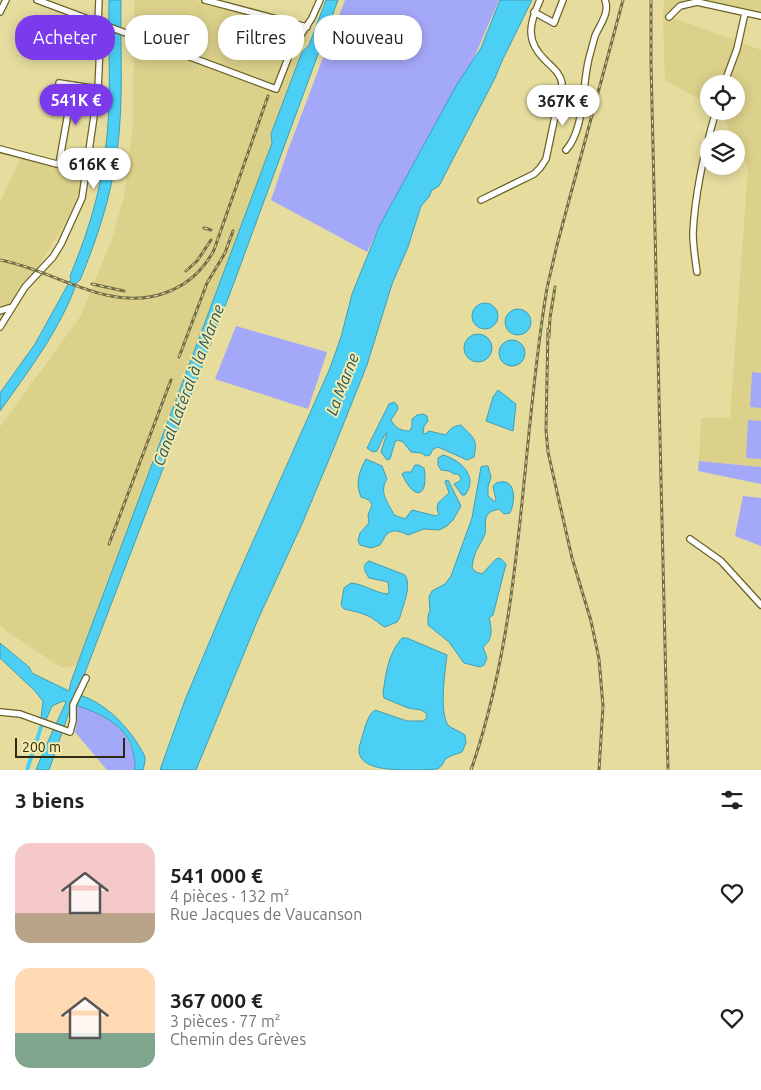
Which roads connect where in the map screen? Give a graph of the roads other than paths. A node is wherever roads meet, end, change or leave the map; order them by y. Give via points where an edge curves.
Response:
1 (6, 0) edge
2 (37, 0) edge
3 (99, 0) edge
4 (205, 0) edge
5 (320, 0) edge
6 (540, 0) edge
7 (563, 0) edge
8 (605, 0) edge
9 (0, 12) edge
10 (534, 12) junction
11 (745, 14) junction
12 (77, 15) edge
13 (100, 15) edge
14 (761, 16) edge
15 (669, 17) dead end
16 (306, 26) junction
17 (115, 29) edge
18 (99, 60) edge
19 (727, 75) edge
20 (59, 83) dead end
21 (73, 85) junction
22 (98, 89) junction
23 (713, 120) edge
24 (0, 149) edge
25 (566, 150) dead end
26 (59, 164) junction
27 (86, 172) junction
28 (481, 200) dead end
29 (696, 272) dead end
30 (12, 307) junction
31 (0, 311) edge
32 (0, 327) edge
33 (690, 539) dead end
34 (761, 604) edge
35 (86, 678) dead end
36 (0, 712) edge

1 - 9 street
2 - 12 street
3 - 13 street
4 - 16 street
5 - 16 street
6 - 10 street
7 - 10 street via 554,23
8 - 25 street via 607,9 588,60 580,116
10 - 28 street via 531,26 534,48 559,74 562,83 546,159 534,174
11 - 14 street
11 - 15 street via 693,2 680,6
11 - 19 street
16 - 17 street via 292,48 276,89
18 - 22 street
20 - 21 street
21 - 22 street
21 - 26 street
22 - 27 street
23 - 29 street via 702,158 696,196 693,235
24 - 26 street
26 - 27 street
27 - 30 street via 82,198 61,244
30 - 31 street
30 - 32 street
33 - 34 street via 721,561
35 - 36 street via 73,705 69,731 20,714

